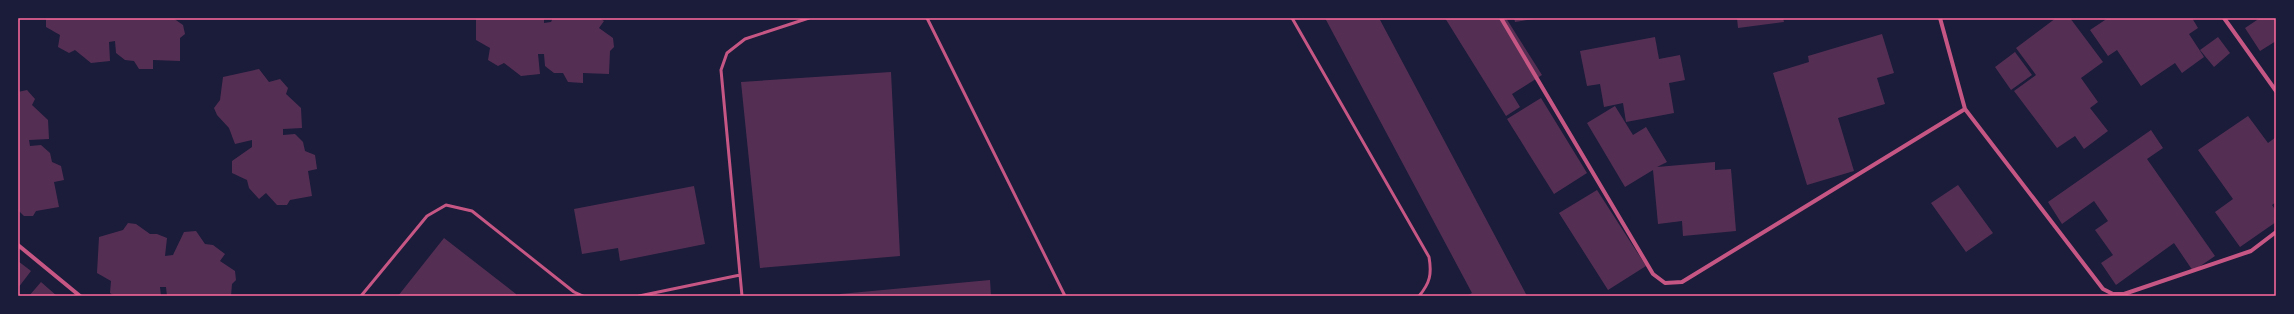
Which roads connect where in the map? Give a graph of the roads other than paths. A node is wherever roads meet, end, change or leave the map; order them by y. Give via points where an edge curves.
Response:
1 (809, 18) edge
2 (927, 18) edge
3 (1292, 18) edge
4 (1501, 18) edge
5 (1940, 18) edge
6 (2224, 18) edge
7 (2276, 91) edge
8 (1965, 109) junction
9 (2276, 232) edge
10 (18, 245) edge
11 (740, 275) junction
12 (80, 296) edge
13 (361, 296) edge
14 (583, 296) edge
15 (638, 296) edge
16 (742, 296) edge
17 (1065, 296) edge
18 (1419, 296) edge

1 - 11 lane via 745,39 727,53 721,70
2 - 17 lane
3 - 18 lane via 1429,257 1429,284
4 - 8 street via 1654,274 1665,283 1682,282
5 - 8 street
6 - 7 street
8 - 9 street via 2103,289 2113,294 2124,294 2251,252
10 - 12 street
11 - 15 lane
11 - 16 lane
13 - 14 lane via 427,216 446,205 472,211 574,292

